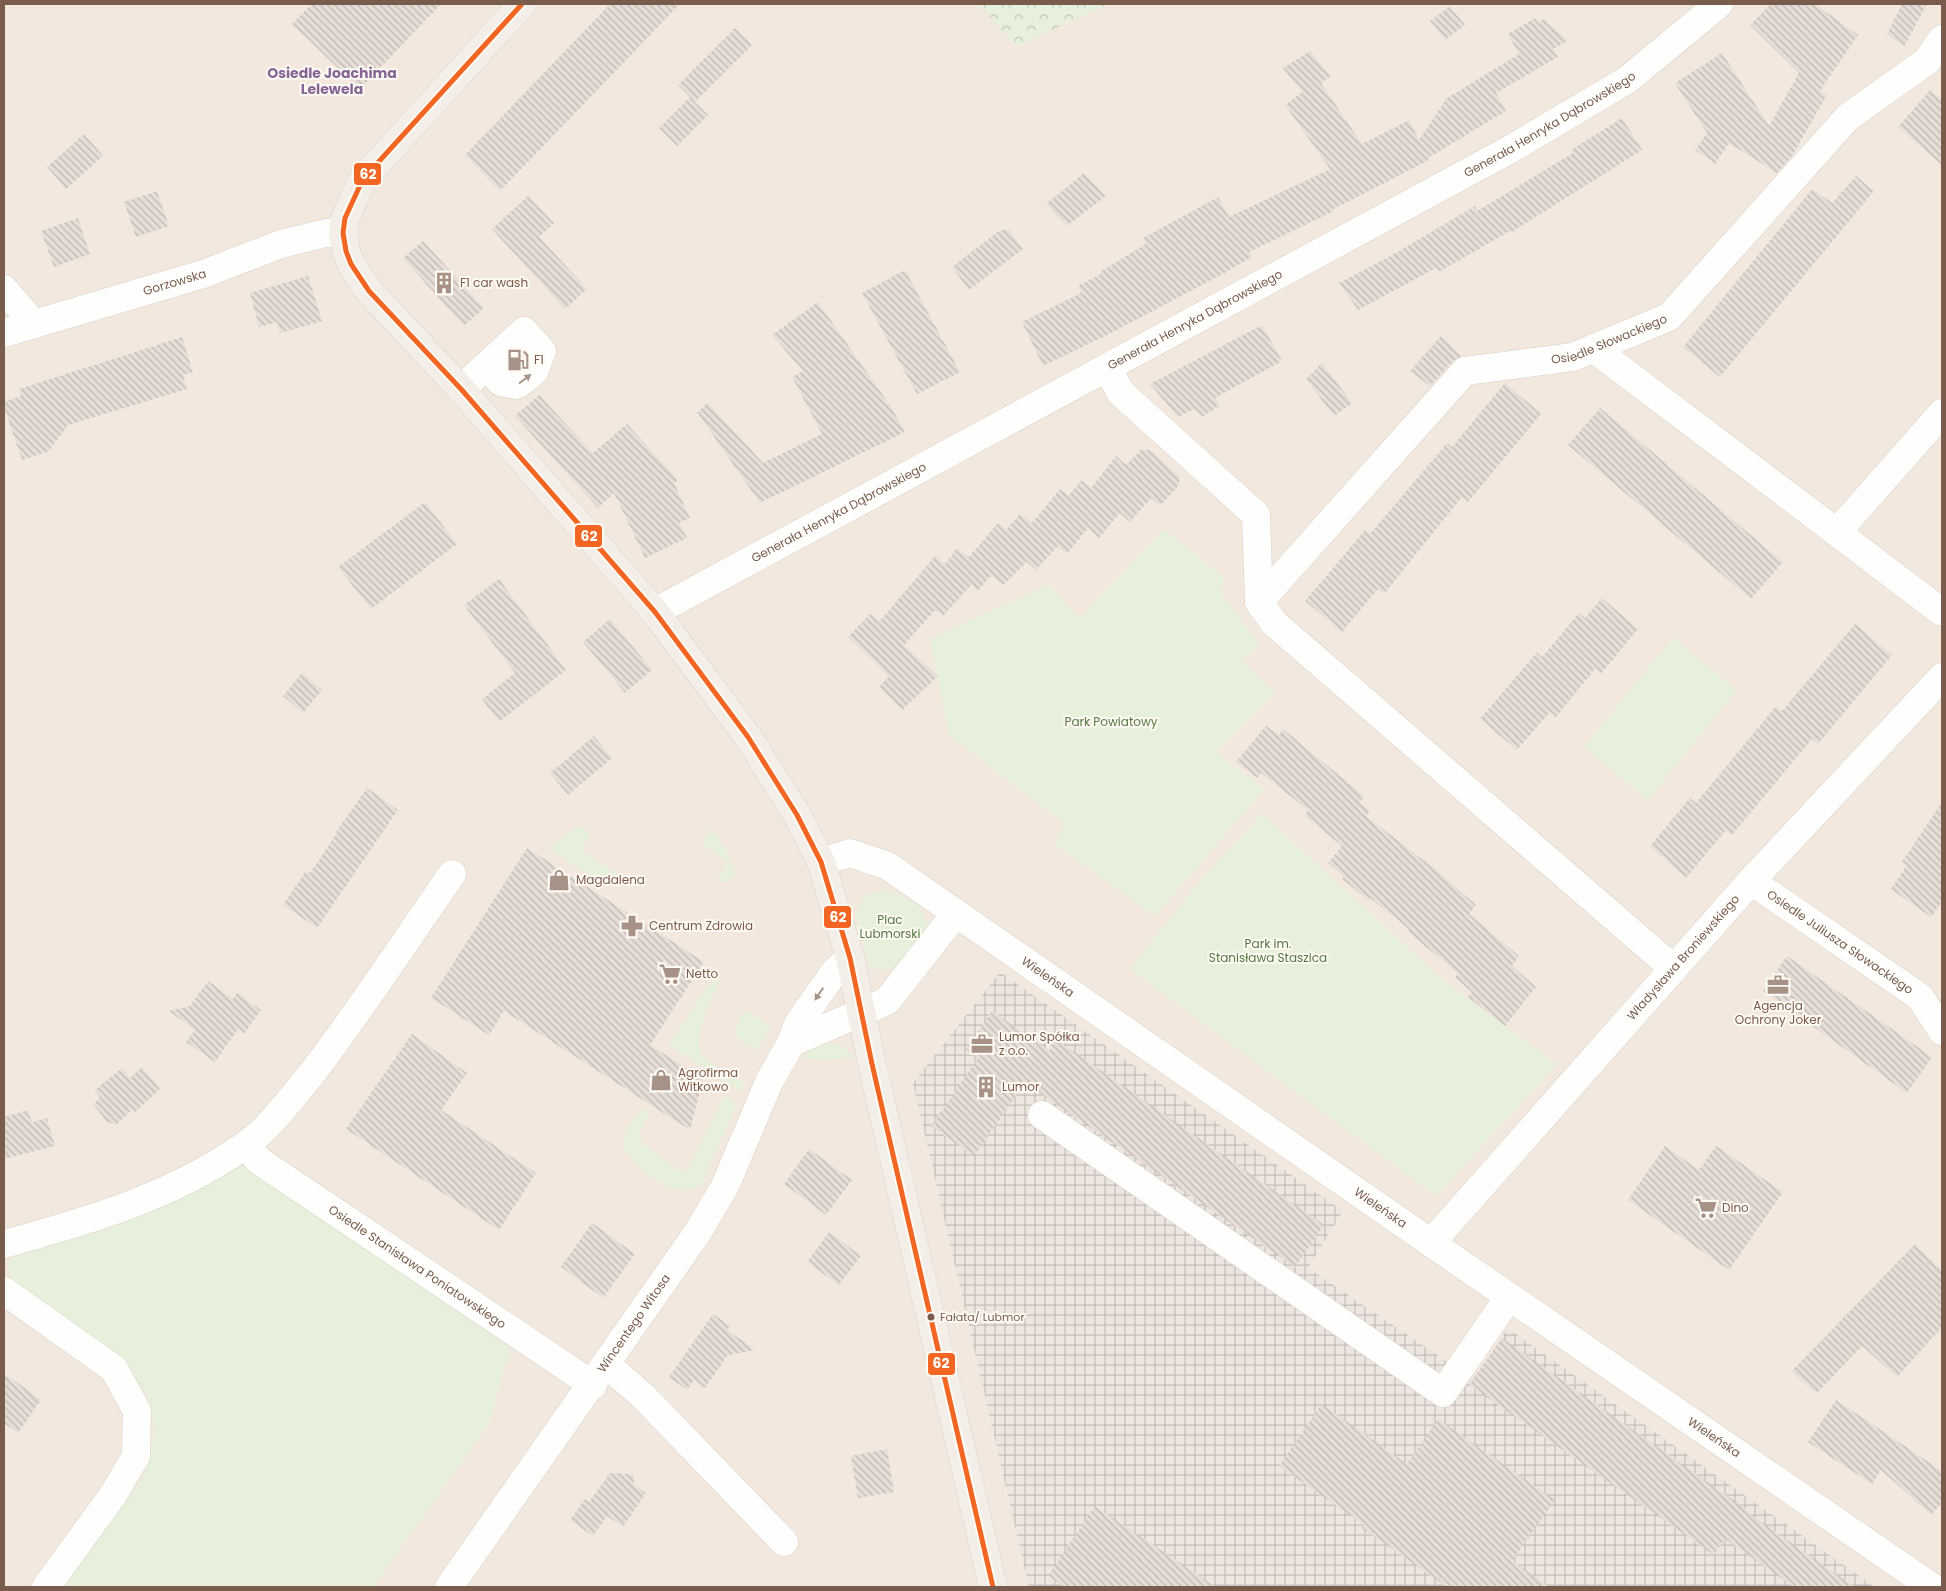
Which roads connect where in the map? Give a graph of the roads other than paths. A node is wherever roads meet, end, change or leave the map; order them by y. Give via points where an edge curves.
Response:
1 (522, 4) edge
2 (1720, 4) edge
3 (1942, 39) edge
4 (1935, 67) edge
5 (343, 233) junction
6 (4, 289) edge
7 (34, 324) junction
8 (4, 333) edge
9 (1593, 348) junction
10 (486, 366) dead end
11 (1108, 369) junction
12 (461, 388) junction
13 (1942, 413) edge
14 (1838, 531) junction
15 (1259, 602) junction
16 (655, 612) junction
17 (1942, 612) edge
18 (1942, 677) edge
19 (821, 862) junction
20 (452, 874) dead end
21 (1751, 881) junction
22 (956, 913) junction
23 (850, 958) junction
24 (1674, 969) junction
25 (862, 1012) junction
26 (1942, 1031) edge
27 (791, 1043) junction
28 (1042, 1115) dead end
29 (246, 1145) junction
30 (1431, 1243) junction
31 (4, 1244) edge
32 (4, 1291) edge
33 (1510, 1297) junction
34 (600, 1375) junction
35 (784, 1542) dead end
36 (46, 1587) edge
37 (449, 1587) edge
38 (993, 1587) edge
39 (1932, 1587) edge

1 - 5 main road via 363,179 350,204
2 - 11 street, Generała Henryka Dąbrowskiego via 1627,80 1509,150
3 - 4 street, Osiedle Słowackiego
4 - 9 street, Osiedle Słowackiego via 1848,117 1669,317
5 - 7 street, Gorzowska via 326,233 281,244 203,274
5 - 12 main road via 351,264 369,291
6 - 7 street
7 - 8 street, Gorzowska
9 - 14 street
9 - 15 street, Osiedle Słowackiego via 1572,357 1466,371
10 - 12 street
11 - 15 street via 1121,393 1256,514
11 - 16 street, Generała Henryka Dąbrowskiego
12 - 16 main road
13 - 14 street
14 - 17 street
15 - 24 street via 1274,623
16 - 19 main road via 753,745 797,815
18 - 21 street, Władysława Broniewskiego
19 - 22 street, Wieleńska via 850,853 888,866
19 - 23 main road
20 - 29 street via 336,1041 290,1101
21 - 24 street, Władysława Broniewskiego
21 - 26 street, Osiedle Juliusza Słowackiego via 1920,997
22 - 25 street via 887,1001
22 - 30 street, Wieleńska
23 - 25 main road
23 -> 27 street, Wincentego Witosa via 835,971 798,1024
24 - 30 street, Władysława Broniewskiego
25 - 27 street
25 - 38 main road
27 - 34 street, Wincentego Witosa via 769,1082 725,1186 698,1232
28 - 33 street via 1443,1393
29 - 31 street via 190,1180 133,1205
29 - 34 street, Osiedle Stanisława Poniatowskiego via 258,1160
30 - 33 street, Wieleńska
32 - 36 street via 114,1369 137,1412 136,1456 113,1495
33 - 39 street, Wieleńska
34 - 35 street, Osiedle Stanisława Poniatowskiego via 643,1396
34 - 37 street, Wincentego Witosa

